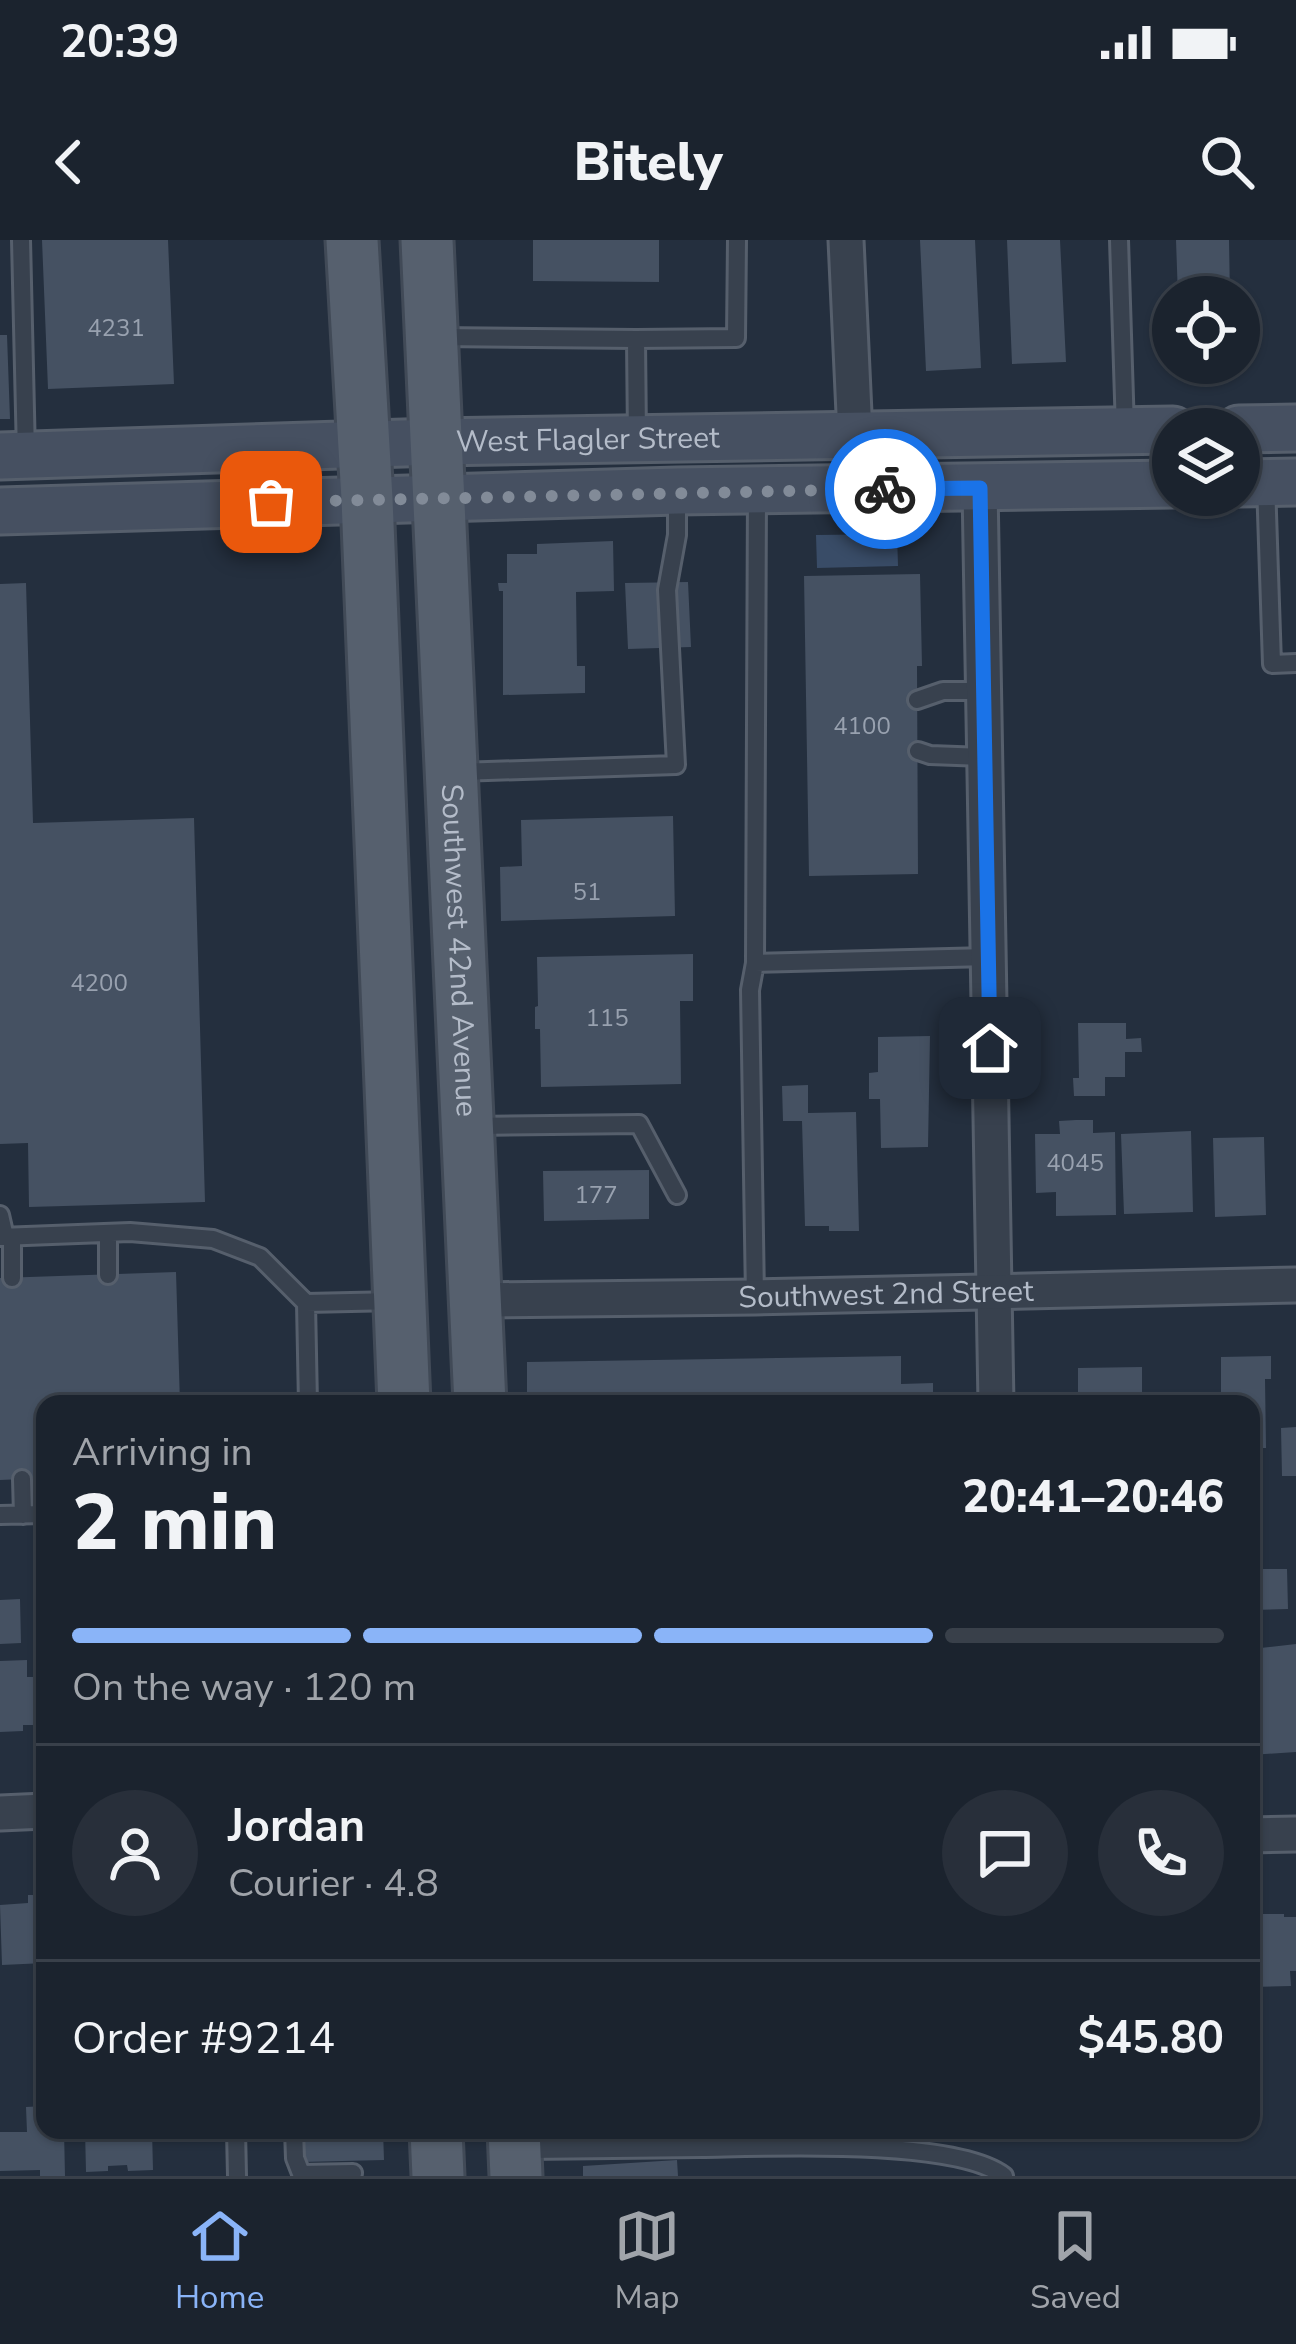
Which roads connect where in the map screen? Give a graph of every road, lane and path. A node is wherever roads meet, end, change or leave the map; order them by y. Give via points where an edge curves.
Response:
1 (20, 240) edge
2 (352, 240) edge
3 (427, 240) edge
4 (737, 240) edge
5 (846, 240) edge
6 (1119, 240) edge
7 (431, 337) junction
8 (636, 339) junction
9 (1296, 428) edge
10 (1260, 429) edge
11 (1152, 430) edge
12 (1125, 431) junction
13 (855, 435) junction
14 (637, 440) junction
15 (435, 442) junction
16 (364, 445) junction
17 (13, 456) edge
18 (1267, 482) edge
19 (1152, 484) edge
20 (980, 488) junction
21 (758, 490) junction
22 (677, 491) junction
23 (438, 497) junction
24 (367, 499) junction
25 (0, 511) edge
26 (1296, 663) edge
27 (983, 691) junction
28 (917, 700) dead end
29 (918, 751) dead end
30 (985, 757) junction
31 (451, 772) junction
32 (988, 957) junction
33 (755, 963) junction
34 (467, 1126) junction
35 (393, 1168) junction
36 (677, 1195) dead end
37 (0, 1215) edge
38 (108, 1233) junction
39 (6, 1237) edge
40 (109, 1274) dead end
41 (12, 1278) dead end
42 (1296, 1286) edge
43 (995, 1292) junction
44 (755, 1297) junction
45 (475, 1300) junction
46 (399, 1301) junction
47 (306, 1303) junction
48 (308, 1395) edge
49 (404, 1395) edge
50 (462, 1395) edge
51 (480, 1395) edge
52 (996, 1395) edge
53 (22, 1479) dead end
54 (36, 1514) edge
55 (0, 1515) edge
56 (23, 1515) junction
57 (36, 1811) edge
58 (0, 1813) edge
59 (1296, 1834) edge
60 (1260, 1835) edge
61 (236, 2139) edge
62 (294, 2139) edge
63 (436, 2139) edge
64 (515, 2152) edge
65 (352, 2173) dead end
66 (302, 2175) edge
67 (237, 2176) edge
68 (438, 2176) edge
69 (1004, 2176) edge

1 - 17 lane
2 - 16 main road
3 - 7 main road, Southwest 42nd Avenue
4 - 8 lane via 736,338
5 - 13 street
6 - 12 lane
7 - 8 lane
7 - 15 main road, Southwest 42nd Avenue
8 - 14 lane
9 - 10 main road
11 - 12 main road, West Flagler Street
12 - 13 main road, West Flagler Street
13 - 14 main road, West Flagler Street
14 - 15 main road, West Flagler Street
15 - 16 main road, West Flagler Street
15 - 23 main road, Southwest 42nd Avenue
16 - 17 main road, West Flagler Street
16 - 24 main road
18 - 26 lane via 1272,664
19 - 20 main road, West Flagler Street
20 - 21 main road, West Flagler Street
20 - 27 street
21 - 22 main road, West Flagler Street
21 - 33 lane
22 - 23 main road, West Flagler Street
22 - 31 lane via 668,590 676,765
23 - 24 main road, West Flagler Street
23 - 31 main road, Southwest 42nd Avenue
24 - 25 main road, West Flagler Street
24 - 35 main road
27 - 28 lane
27 - 30 street
29 - 30 lane
30 - 32 street
31 - 34 main road, Southwest 42nd Avenue
32 - 33 lane
32 - 43 street
33 - 44 lane
34 - 36 lane via 639,1124
34 - 45 main road, Southwest 42nd Avenue
35 - 45 main road via 432,1271 450,1291
35 - 46 main road
37 - 39 lane
38 - 39 lane
38 - 40 lane
38 - 47 lane via 213,1239 260,1257
39 - 41 lane
42 - 43 street, Southwest 2nd Street
43 - 44 street, Southwest 2nd Street
43 - 52 street
44 - 45 street, Southwest 2nd Street
45 - 51 main road, Southwest 42nd Avenue
46 - 47 lane
46 - 49 main road
46 - 50 main road via 442,1342
47 - 48 lane
53 - 56 lane
54 - 56 lane
55 - 56 lane
57 - 58 street
59 - 60 street
61 - 67 lane
62 - 66 lane
63 - 68 main road
64 - 69 lane via 834,2147 926,2153
65 - 66 lane

